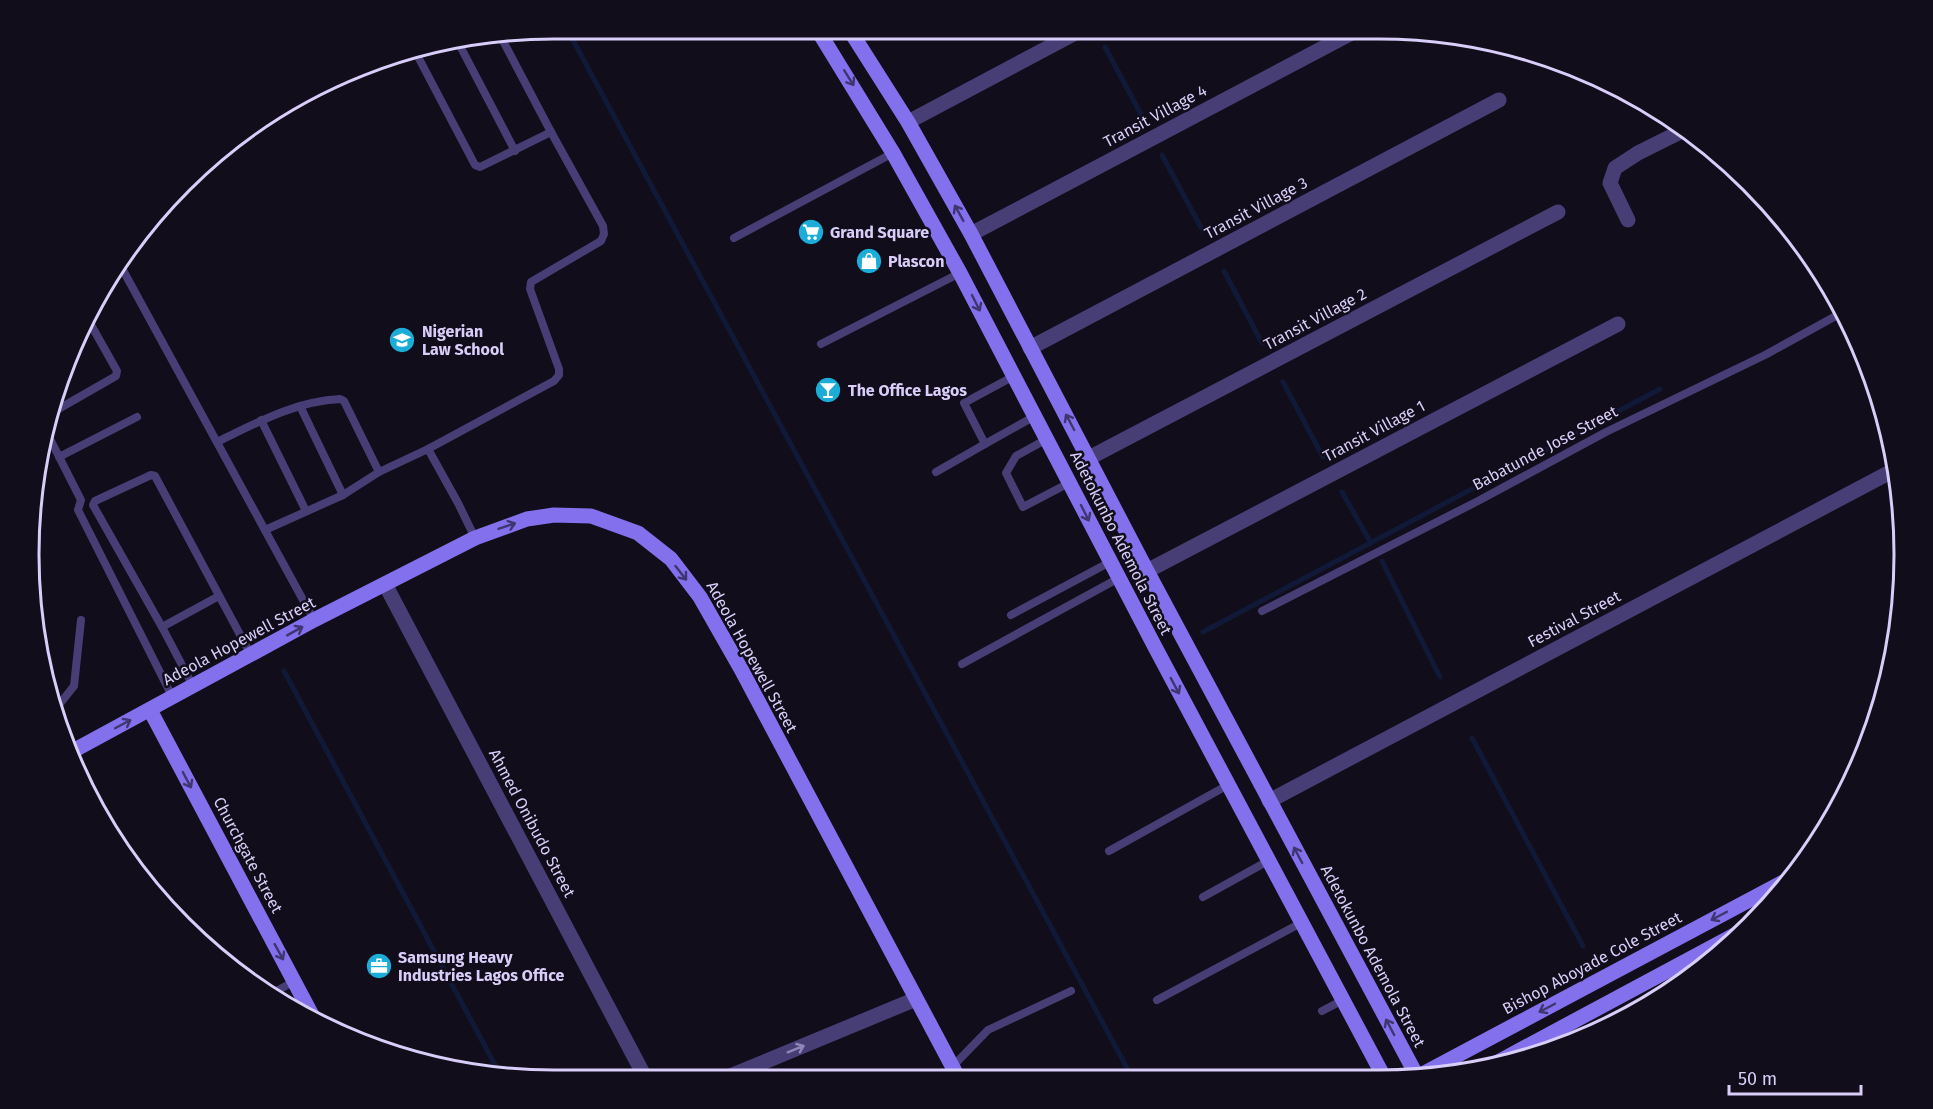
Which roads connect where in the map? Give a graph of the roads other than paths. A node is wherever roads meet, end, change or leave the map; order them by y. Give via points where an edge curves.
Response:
1 (824, 39) edge
2 (855, 39) edge
3 (1064, 39) edge
4 (1340, 39) edge
5 (503, 42) edge
6 (461, 48) edge
7 (419, 58) edge
8 (1499, 100) dead end
9 (908, 122) junction
10 (551, 132) junction
11 (1676, 134) edge
12 (514, 151) junction
13 (893, 153) junction
14 (1558, 212) dead end
15 (1628, 220) dead end
16 (971, 234) junction
17 (734, 238) dead end
18 (124, 272) edge
19 (960, 273) junction
20 (1835, 316) edge
21 (1618, 324) dead end
22 (92, 327) edge
23 (821, 344) dead end
24 (1030, 348) junction
25 (1014, 376) junction
26 (300, 406) junction
27 (61, 408) edge
28 (1035, 416) junction
29 (137, 417) dead end
30 (261, 420) junction
31 (1047, 439) junction
32 (217, 442) junction
33 (52, 443) edge
34 (985, 444) junction
35 (428, 449) junction
36 (59, 457) junction
37 (1089, 458) junction
38 (379, 472) junction
39 (936, 472) dead end
40 (1888, 473) edge
41 (1069, 483) junction
42 (343, 495) junction
43 (306, 511) junction
44 (265, 530) junction
45 (475, 538) junction
46 (1110, 562) junction
47 (1147, 571) junction
48 (1119, 578) junction
49 (386, 584) junction
50 (219, 596) junction
51 (1262, 611) dead end
52 (1011, 615) dead end
53 (81, 620) dead end
54 (314, 620) junction
55 (162, 627) junction
56 (251, 655) junction
57 (962, 664) dead end
58 (194, 686) junction
59 (172, 698) junction
60 (61, 702) edge
61 (150, 710) junction
62 (77, 749) edge
63 (1228, 785) junction
64 (1269, 801) junction
65 (1109, 850) dead end
66 (1268, 861) junction
67 (1770, 889) edge
68 (1203, 897) dead end
69 (1301, 923) junction
70 (1712, 947) edge
71 (295, 981) junction
72 (279, 990) edge
73 (1071, 991) dead end
74 (916, 999) junction
75 (1156, 1000) dead end
76 (1343, 1000) junction
77 (308, 1007) edge
78 (1322, 1011) dead end
79 (1521, 1049) edge
80 (1437, 1067) edge
81 (1411, 1069) edge
82 (641, 1070) edge
83 (745, 1070) edge
84 (953, 1070) edge
85 (957, 1070) edge
86 (1380, 1070) edge

1 -> 13 main road, Adetokunbo Ademola Street
2 - 9 main road, Adetokunbo Ademola Street
3 - 9 street
4 - 16 street, Transit Village 4
5 - 10 lane
6 - 12 lane
7 - 12 lane via 475,165 480,167
8 - 24 street, Transit Village 3
16 -> 9 main road, Adetokunbo Ademola Street
10 - 12 lane
10 - 35 lane via 604,234 601,241 531,282 559,375 555,381
11 - 15 street via 1615,168 1610,183
13 - 17 lane
13 - 19 main road, Adetokunbo Ademola Street
14 - 37 street, Transit Village 2
16 - 24 main road, Adetokunbo Ademola Street
18 - 32 lane
19 - 23 lane
19 -> 25 main road, Adetokunbo Ademola Street
20 - 51 lane, Babatunde Jose Street
21 - 47 street, Transit Village 1
22 - 27 lane via 116,376
37 -> 24 main road, Adetokunbo Ademola Street
25 - 28 main road, Adetokunbo Ademola Street
25 - 34 lane via 964,403
26 - 30 lane
26 - 38 lane via 334,399 344,401
26 - 42 lane
28 - 31 main road, Adetokunbo Ademola Street
28 - 34 lane
29 - 36 lane
30 - 32 lane
30 - 43 lane
31 - 41 main road, Adetokunbo Ademola Street
31 - 41 lane via 1016,456 1006,473 1023,507
32 - 44 lane
33 - 36 lane
34 - 39 lane
35 - 38 lane
35 - 45 lane
36 - 59 lane via 81,500 78,510
37 - 47 main road, Adetokunbo Ademola Street
38 - 42 lane
40 - 64 street, Festival Street
41 -> 46 main road, Adetokunbo Ademola Street
42 - 43 lane
43 - 44 lane
44 - 54 lane
45 - 49 main road, Adeola Hopewell Street
45 -> 74 main road, Adeola Hopewell Street via 527,519 591,516 638,533 671,560 700,597 741,669
46 - 48 main road, Adetokunbo Ademola Street
46 - 52 lane
47 - 64 main road, Adetokunbo Ademola Street
48 - 57 lane
48 -> 63 main road, Adetokunbo Ademola Street
49 - 54 main road, Adeola Hopewell Street
49 - 82 street, Ahmed Onibudo Street
50 - 55 lane
50 - 55 lane via 155,476 147,475 95,501 93,505
50 - 56 lane
53 - 60 lane via 74,686
56 -> 54 main road, Adeola Hopewell Street
55 - 58 lane
56 - 58 main road, Adeola Hopewell Street
58 - 59 main road, Adeola Hopewell Street
59 - 61 main road, Adeola Hopewell Street
62 -> 61 main road, Adeola Hopewell Street
61 -> 71 main road, Churchgate Street
63 - 65 lane
63 - 66 main road, Adetokunbo Ademola Street
81 -> 64 main road, Adetokunbo Ademola Street
66 - 68 lane
66 - 69 main road, Adetokunbo Ademola Street
67 -> 80 main road, Bishop Aboyade Cole Street
69 - 75 lane
69 - 76 main road, Adetokunbo Ademola Street
70 - 79 main road
71 - 72 lane
71 - 77 main road, Churchgate Street
73 - 85 lane via 988,1030
83 -> 74 street
74 - 84 main road, Adeola Hopewell Street
76 - 78 lane
76 - 86 main road, Adetokunbo Ademola Street

